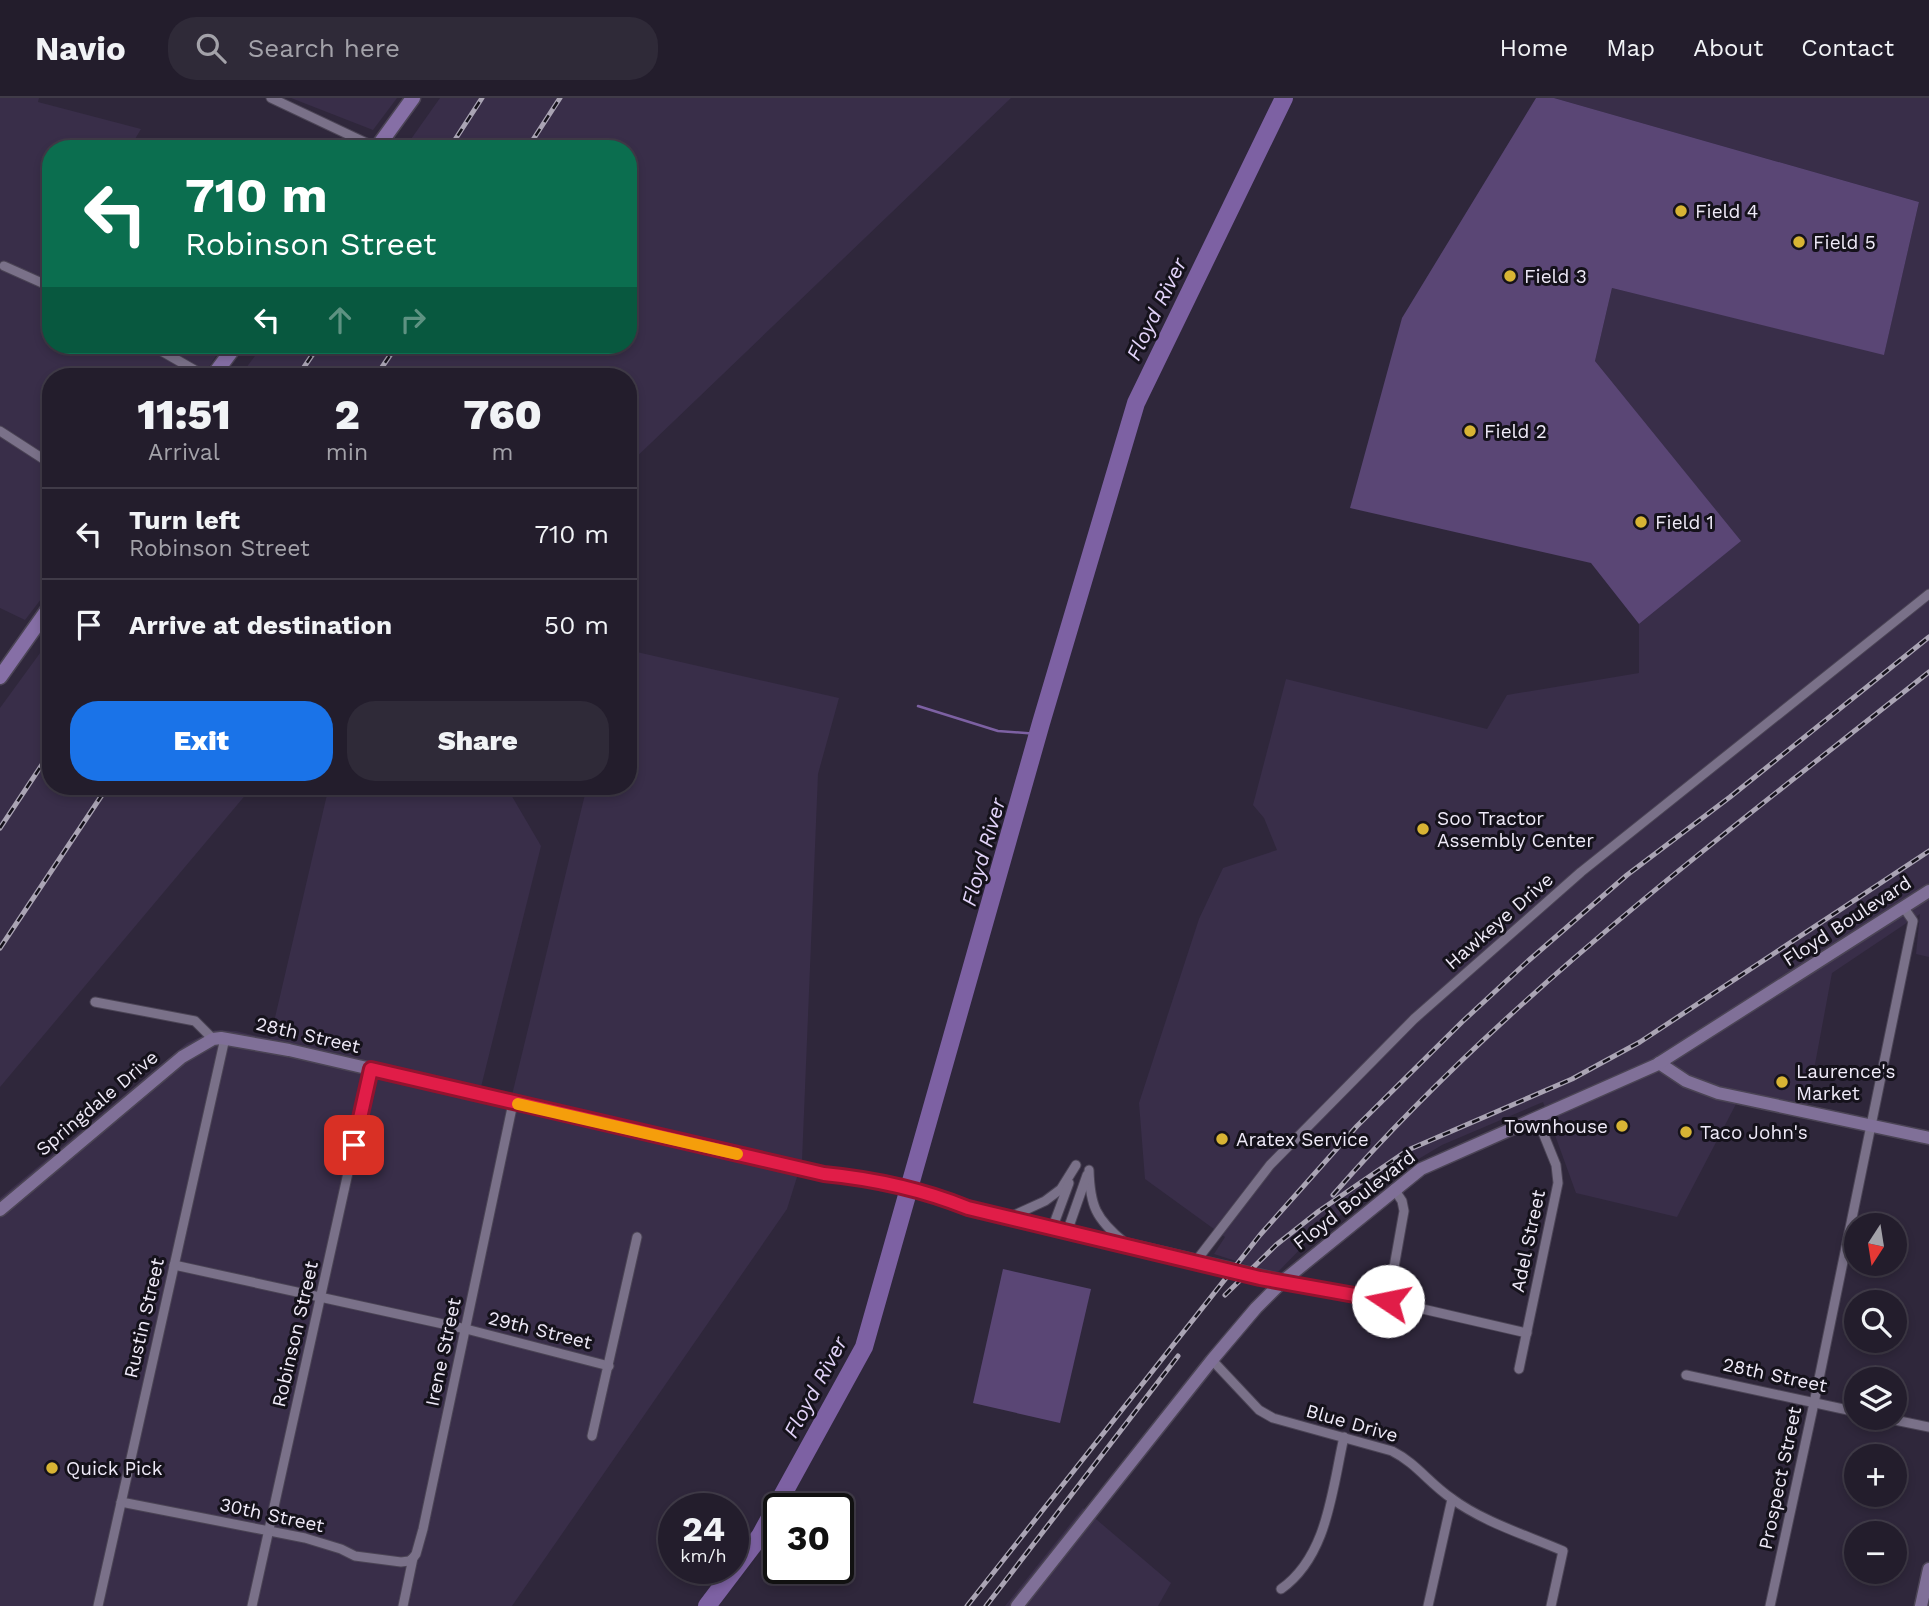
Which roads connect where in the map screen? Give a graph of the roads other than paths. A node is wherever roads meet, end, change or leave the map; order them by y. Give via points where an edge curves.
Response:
1 (271, 98) edge
2 (413, 98) edge
3 (360, 140) edge
4 (383, 140) edge
5 (4, 266) dead end
6 (42, 283) edge
7 (167, 354) edge
8 (191, 368) edge
9 (0, 431) edge
10 (42, 458) edge
11 (1929, 594) edge
12 (42, 618) edge
13 (0, 677) edge
14 (1929, 891) edge
15 (1904, 908) junction
16 (95, 1002) dead end
17 (219, 1039) junction
18 (1659, 1063) junction
19 (371, 1069) junction
20 (513, 1102) junction
21 (1537, 1118) junction
22 (1871, 1126) junction
23 (1929, 1138) edge
24 (1394, 1189) junction
25 (0, 1210) edge
26 (1009, 1218) junction
27 (1052, 1229) junction
28 (1067, 1232) junction
29 (637, 1237) dead end
30 (1128, 1245) junction
31 (1196, 1261) junction
32 (174, 1265) junction
33 (1283, 1281) junction
34 (321, 1298) junction
35 (1388, 1301) junction
36 (467, 1329) junction
37 (1527, 1333) junction
38 (1212, 1360) junction
39 (609, 1366) junction
40 (1519, 1369) dead end
41 (1686, 1375) dead end
42 (1814, 1403) junction
43 (1844, 1409) edge
44 (1907, 1422) edge
45 (1929, 1427) edge
46 (592, 1436) dead end
47 (1344, 1437) junction
48 (1452, 1499) junction
49 (121, 1502) junction
50 (268, 1532) junction
51 (413, 1558) junction
52 (1929, 1569) edge
53 (1281, 1589) dead end
54 (99, 1606) edge
55 (252, 1606) edge
56 (403, 1606) edge
57 (1017, 1606) edge
58 (1428, 1606) edge
59 (1551, 1606) edge
60 (1770, 1606) edge
61 (1921, 1606) edge

1 - 3 street
2 - 4 main road
5 - 6 street
7 - 8 street
9 - 10 street
11 - 31 street, Hawkeye Drive via 1581,872 1414,1019 1270,1165
12 - 13 main road
14 - 15 main road, Floyd Boulevard
15 - 18 main road, Floyd Boulevard
15 - 22 street, Prospect Street via 1913,920
16 - 17 street via 195,1021
17 - 19 main road, 28th Street
17 - 25 main road, Springdale Drive via 182,1057
17 - 32 street, Rustin Street
18 - 21 main road, Floyd Boulevard
18 - 22 main road via 1686,1082 1718,1093
19 - 20 main road, 28th Street
19 - 34 street, Robinson Street
20 - 26 main road, 28th Street via 824,1174 902,1185
20 - 36 street, Irene Street
21 - 24 main road, Floyd Boulevard via 1421,1169
21 - 37 street, Adel Street via 1556,1165 1558,1183
22 - 23 main road
22 - 42 street, Prospect Street
24 - 33 main road, Floyd Boulevard
24 - 35 street via 1404,1211
26 - 27 main road, 28th Street
26 - 27 street via 1061,1189 1076,1166
27 - 28 main road, 28th Street
28 - 30 main road, 28th Street
28 - 30 street via 1089,1170 1096,1213
29 - 39 street
30 - 31 main road, 28th Street
31 - 33 main road, 28th Street
32 - 34 street, 29th Street
32 - 49 street, Rustin Street
33 - 35 street, 28th Street
33 - 38 main road, Floyd Boulevard
34 - 36 street, 29th Street
34 - 50 street, Robinson Street
35 - 37 street, 28th Street
36 - 39 street, 29th Street
36 - 51 street, Irene Street
37 - 40 street, Adel Street
38 - 47 street, Blue Drive via 1259,1410 1285,1422
38 - 57 main road, Floyd Boulevard
39 - 46 street
41 - 42 street, 28th Street
42 - 43 street, 28th Street
42 - 60 street, Prospect Street
44 - 45 street
47 - 48 street, Blue Drive via 1407,1458
47 - 53 street via 1319,1540 1297,1578
48 - 58 street
48 - 59 street, Blue Drive via 1563,1551
49 - 50 street, 30th Street
49 - 54 street, Rustin Street
50 - 51 street, 30th Street via 305,1538 355,1556 401,1562
50 - 55 street, Robinson Street
51 - 56 street, Irene Street
52 - 61 main road

